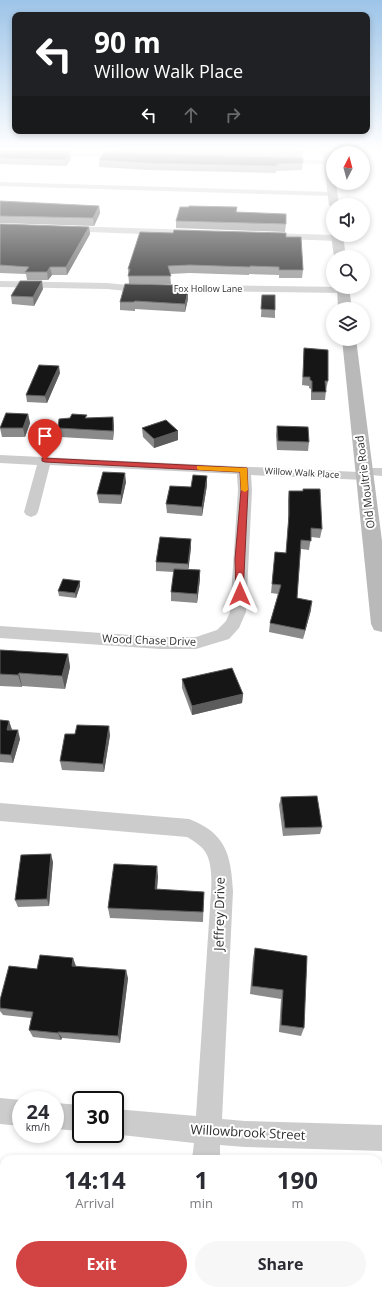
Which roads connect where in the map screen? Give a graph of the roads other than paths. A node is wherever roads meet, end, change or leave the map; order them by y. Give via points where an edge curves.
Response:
1 (55, 228) edge
2 (204, 234) edge
3 (251, 235) edge
4 (326, 237) edge
5 (0, 284) edge
6 (326, 288) edge
7 (350, 346) edge
8 (0, 458) edge
9 (45, 460) junction
10 (244, 470) junction
11 (382, 472) edge
12 (364, 474) junction
13 (31, 512) dead end
14 (380, 592) edge
15 (382, 624) edge
16 (0, 632) edge
17 (0, 812) edge
18 (0, 1111) edge
19 (12, 1112) edge
20 (124, 1123) edge
21 (208, 1130) junction
22 (382, 1138) edge
23 (206, 1155) edge

1 - 2 street
3 - 4 street
5 - 6 street, Fox Hollow Lane via 137,289
7 - 12 main road, Old Moultrie Road
8 - 9 street, Willow Walk Place
9 - 10 street, Willow Walk Place
9 - 13 street
10 - 12 street, Willow Walk Place
10 - 16 street, Wood Chase Drive via 238,612 233,624 223,635 196,643 160,643
11 - 12 street, Willow Walk Place
12 - 14 main road, Old Moultrie Road
14 - 15 main road, Old Moultrie Road
17 - 21 street, Jeffrey Drive via 175,826 189,828 209,840 216,852 221,880
18 - 19 street
20 - 21 street, Willowbrook Street
21 - 22 street, Willowbrook Street via 245,1134
21 - 23 street, Jeffrey Drive

